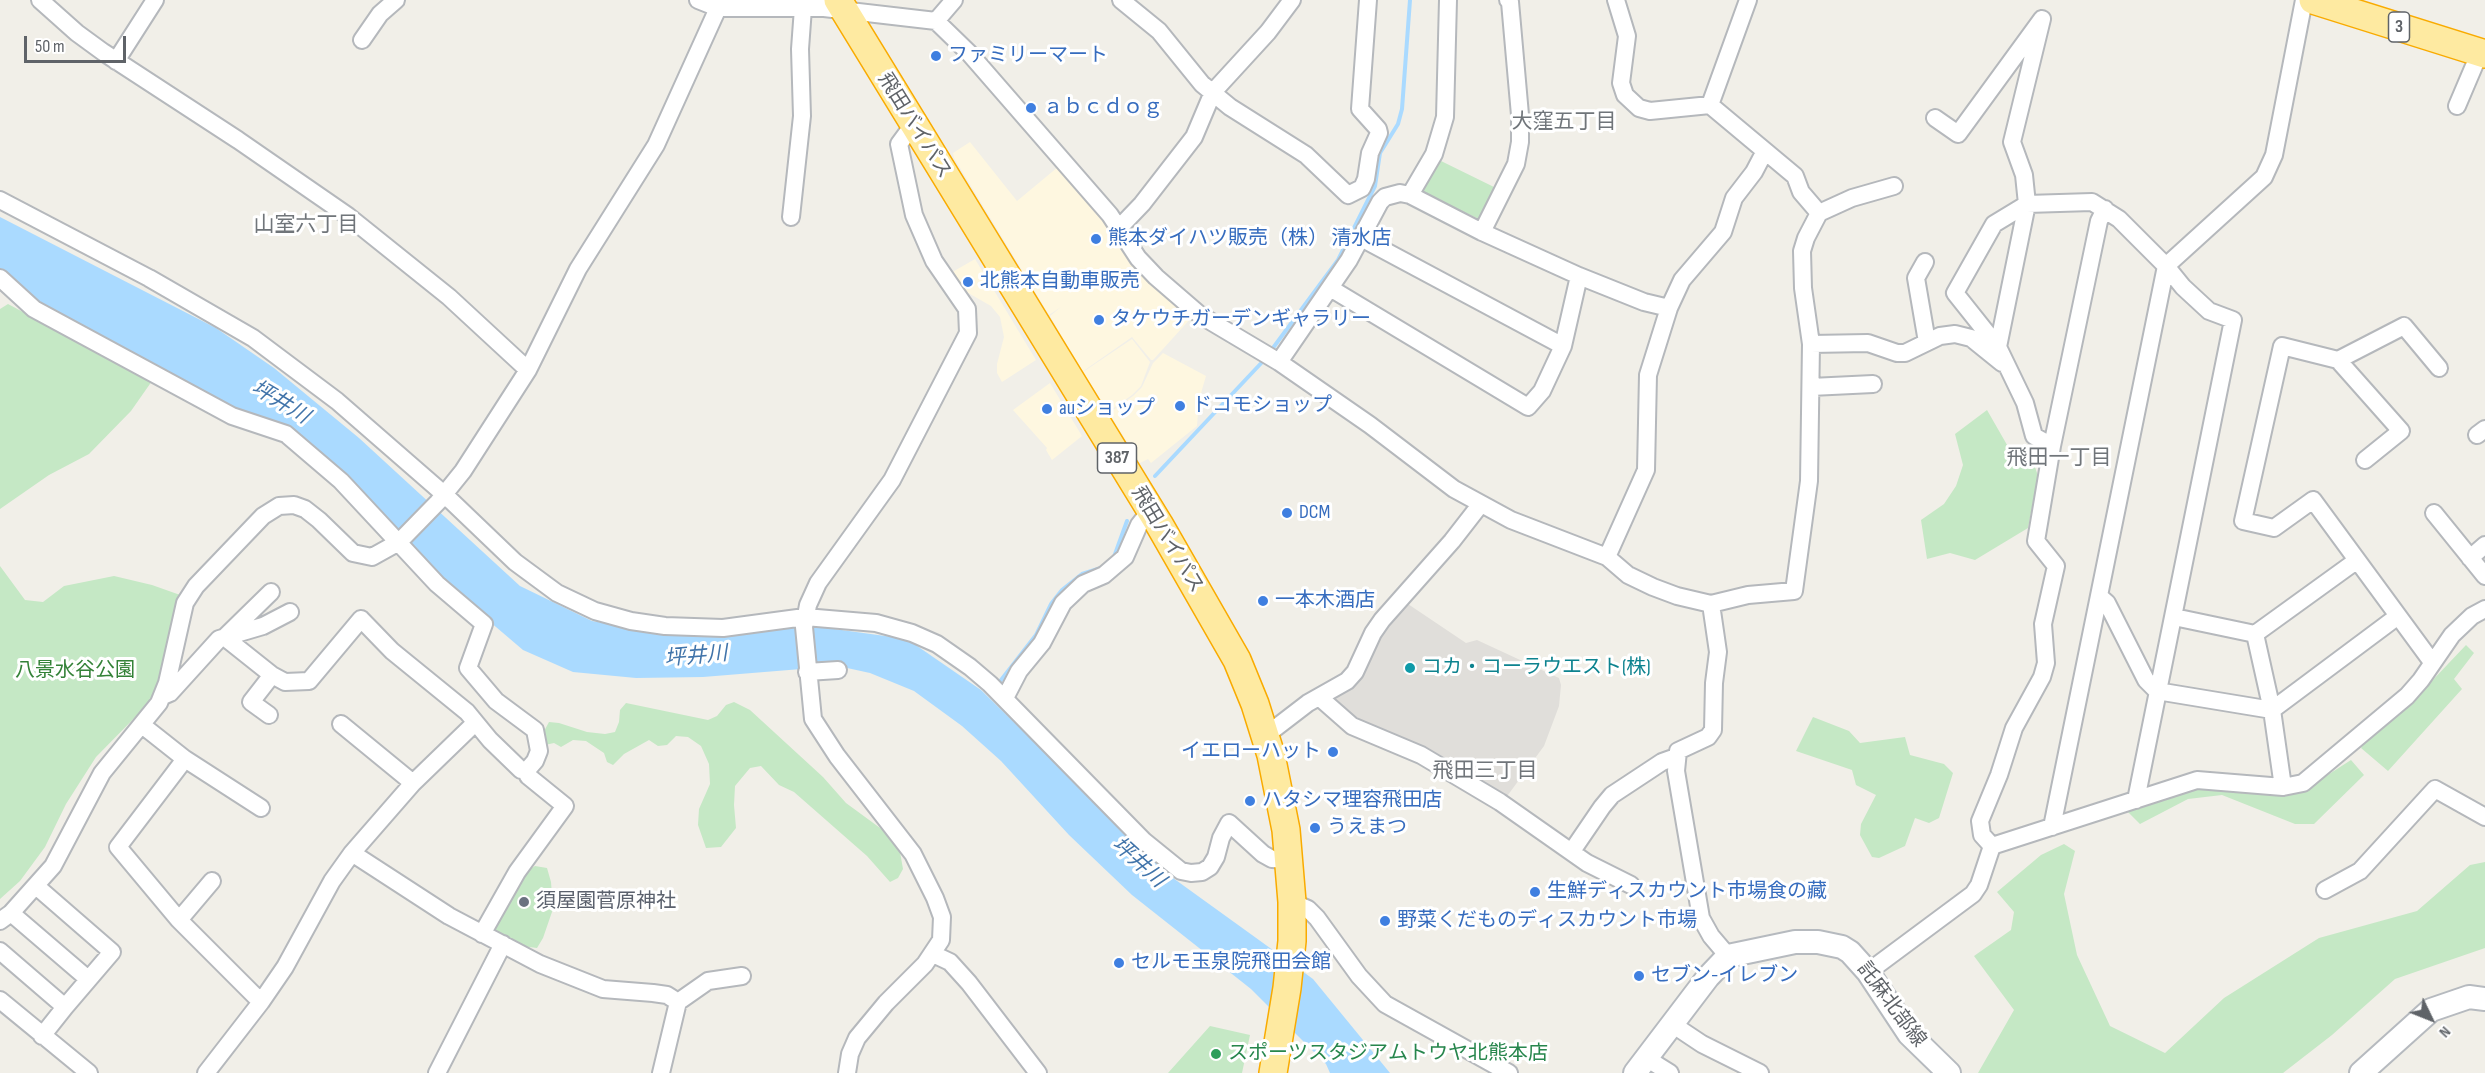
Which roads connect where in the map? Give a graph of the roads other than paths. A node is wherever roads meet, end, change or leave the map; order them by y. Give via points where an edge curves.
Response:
1 (40, 0) edge
2 (154, 0) edge
3 (396, 0) edge
4 (698, 0) edge
5 (954, 0) edge
6 (1121, 0) edge
7 (1292, 0) edge
8 (1368, 0) edge
9 (1448, 0) edge
10 (1508, 0) edge
11 (1616, 0) edge
12 (1748, 0) edge
13 (2304, 0) edge
14 (2313, 0) edge
15 (841, 6) edge
16 (718, 8) junction
17 (803, 8) junction
18 (936, 21) junction
19 (362, 40) dead end
20 (2482, 53) edge
21 (116, 61) junction
22 (1213, 92) junction
23 (1710, 105) junction
24 (2457, 106) dead end
25 (1935, 118) dead end
26 (913, 125) junction
27 (1765, 151) junction
28 (1894, 186) dead end
29 (1371, 195) junction
30 (1410, 195) junction
31 (0, 200) edge
32 (2027, 204) junction
33 (2105, 209) junction
34 (1819, 213) junction
35 (791, 217) dead end
36 (1119, 228) junction
37 (1482, 232) junction
38 (1361, 238) junction
39 (1925, 262) dead end
40 (2166, 266) junction
41 (1579, 276) junction
42 (0, 278) edge
43 (1330, 288) junction
44 (1669, 308) junction
45 (1927, 342) junction
46 (1811, 344) junction
47 (1563, 346) junction
48 (1998, 347) junction
49 (2338, 360) junction
50 (1279, 362) junction
51 (2007, 367) junction
52 (2439, 368) dead end
53 (528, 370) junction
54 (1873, 384) dead end
55 (1810, 387) junction
56 (2052, 446) junction
57 (2365, 460) dead end
58 (441, 499) junction
59 (1480, 505) junction
60 (1150, 511) junction
61 (2434, 513) dead end
62 (403, 538) junction
63 (2485, 545) edge
64 (1607, 556) junction
65 (2470, 558) junction
66 (2356, 561) junction
67 (2485, 576) edge
68 (271, 592) dead end
69 (2099, 596) junction
70 (1711, 604) junction
71 (2485, 609) edge
72 (290, 612) dead end
73 (2398, 616) junction
74 (2174, 617) junction
75 (805, 622) junction
76 (2255, 634) junction
77 (226, 636) junction
78 (2432, 662) junction
79 (808, 669) junction
80 (838, 670) dead end
81 (272, 675) junction
82 (2157, 691) junction
83 (162, 696) junction
84 (1318, 697) junction
85 (1005, 698) junction
86 (2272, 710) junction
87 (269, 715) dead end
88 (475, 723) junction
89 (341, 724) dead end
90 (142, 725) junction
91 (1265, 736) junction
92 (1676, 757) junction
93 (185, 759) junction
94 (528, 769) junction
95 (413, 783) junction
96 (2283, 787) junction
97 (2136, 800) junction
98 (261, 808) dead end
99 (2485, 817) edge
100 (2052, 827) junction
101 (1992, 846) junction
102 (1572, 851) junction
103 (352, 853) junction
104 (1289, 860) junction
105 (212, 881) dead end
106 (1631, 885) dead end
107 (36, 886) junction
108 (2325, 890) dead end
109 (1292, 902) junction
110 (5, 917) edge
111 (179, 920) junction
112 (482, 934) junction
113 (502, 945) junction
114 (0, 951) edge
115 (933, 954) junction
116 (1728, 956) junction
117 (1868, 972) junction
118 (742, 976) dead end
119 (88, 979) junction
120 (2485, 999) edge
121 (0, 1000) edge
122 (261, 1002) junction
123 (678, 1002) junction
124 (65, 1007) junction
125 (1672, 1024) junction
126 (42, 1036) junction
127 (1641, 1066) edge
128 (89, 1073) edge
129 (207, 1073) edge
130 (437, 1073) edge
131 (661, 1073) edge
132 (847, 1073) edge
133 (1038, 1073) edge
134 (1273, 1073) edge
135 (1509, 1073) edge
136 (1670, 1073) edge
137 (1760, 1073) edge
138 (1949, 1073) edge
139 (2361, 1073) edge

1 - 21 street
2 - 21 street
3 - 19 street via 380,14
4 - 16 street
5 - 18 street
6 - 22 street via 1159,31 1194,76
7 - 22 street
8 - 29 street via 1360,109 1379,133 1370,153
9 - 30 street via 1444,117 1434,154
10 - 37 street via 1520,142 1516,164
11 - 23 street via 1627,36 1621,83 1625,95 1639,108 1650,111
12 - 23 street
13 - 40 street via 2274,155 2264,177
14 - 20 highway, 3
15 - 17 street
15 - 18 street
15 - 26 highway, 飛田バイパス / 387
16 - 17 street
16 - 53 street via 656,145 578,268
17 - 35 street via 802,116
18 - 36 street via 969,53
20 - 24 street
21 - 53 street via 348,216 449,297
22 - 29 street via 1306,155 1348,195
22 - 36 street via 1194,136
23 - 27 street
25 - 32 street via 1958,134 2042,19 2012,142 2024,176
26 - 60 highway, 飛田バイパス / 387
26 - 75 street via 900,144 915,215 934,261 967,309 968,333 892,480 818,583
27 - 34 street via 1794,176 1801,192
27 - 44 street via 1734,198 1723,232 1682,280
28 - 34 street
29 - 30 street
29 - 38 street
30 - 37 street
31 - 58 street via 254,338 337,400
32 - 33 street via 2092,202
32 - 48 street
32 - 48 street via 1994,224 1954,293
33 - 40 street
33 - 56 street via 2099,221
34 - 46 street via 1802,251
36 - 50 street via 1138,258 1175,294 1222,330
37 - 41 street
38 - 43 street
38 - 47 street
39 - 45 street via 1916,278
40 - 69 street
40 - 74 street via 2209,311 2233,320
41 - 44 street
41 - 47 street
42 - 62 street via 26,304 232,417 286,434
43 - 47 street via 1528,407 1542,391
43 - 50 street
44 - 64 street via 1648,375 1646,470
45 - 46 street via 1897,353 1868,343
45 - 51 street via 1955,334 1971,338
46 - 55 street
48 - 51 street
49 - 52 street via 2404,326
49 - 57 street via 2401,431
49 - 66 street via 2282,346 2243,521 2274,528 2313,501
50 - 59 street
51 - 56 street via 2025,403 2034,436
53 - 58 street
54 - 55 street
55 - 70 street via 1809,481 1794,591 1748,595
56 - 101 street via 2036,541 2056,566 2043,624 2046,663 2014,728 1980,821 1982,834
58 - 62 street
58 - 75 street via 525,571 557,593 595,611 665,626 723,628
59 - 64 street via 1546,535
59 - 84 street via 1373,633 1355,672
60 - 85 street via 1139,525 1125,558 1104,575 1083,584 1063,603
60 - 91 highway, 飛田バイパス / 387 via 1237,660
61 - 65 street
62 - 83 street via 372,556 362,555 353,553 305,509 279,506 263,516 196,586 185,603
62 - 94 street via 437,584 484,624 468,668 496,701 535,730 538,751
63 - 65 street
64 - 70 street via 1628,575 1653,587
65 - 67 street
66 - 73 street
66 - 76 street
68 - 77 street
69 - 82 street via 2108,603 2146,680
69 - 100 street
70 - 92 street via 1718,652 1713,730 1708,737 1678,751
71 - 78 street via 2452,635
72 - 77 street via 248,632
73 - 78 street
73 - 86 street
74 - 76 street
74 - 82 street
75 - 79 street
75 - 85 street via 876,623 912,633 937,644 970,667
76 - 86 street
77 - 81 street
77 - 83 street via 170,693
78 - 96 street via 2399,703 2303,783
79 - 80 street
79 - 115 street via 813,719 913,854 935,898 942,917 941,940
81 - 87 street via 251,702
81 - 88 street via 285,682 309,681 361,619 392,651 461,706
82 - 86 street
82 - 97 street
83 - 90 street
84 - 91 street
84 - 102 street via 1352,726 1420,755
85 - 104 street via 1144,841 1181,871 1202,872 1210,867 1229,823 1263,854
86 - 96 street
88 - 94 street via 521,770
88 - 95 street
89 - 95 street
90 - 93 street
90 - 107 street via 102,773 53,866
91 - 104 highway, 飛田バイパス / 387
92 - 102 street via 1612,795
92 - 116 street via 1701,918
93 - 98 street
93 - 111 street via 118,847
94 - 112 street via 532,781 565,806 517,872
95 - 103 street
96 - 97 street via 2197,780
97 - 100 street
99 - 108 street via 2435,789 2360,871
100 - 101 street
101 - 117 street via 1973,894
102 - 106 street
103 - 112 street
103 - 122 street
104 - 109 highway, 飛田バイパス / 387
105 - 111 street
107 - 110 street
107 - 119 street via 112,952
109 - 134 highway, 飛田バイパス / 387 via 1292,941
109 - 135 street via 1317,918 1359,976 1385,1004
110 - 119 street
111 - 122 street
112 - 113 street
113 - 123 street via 603,989 667,995
113 - 130 street
114 - 124 street
115 - 132 street via 857,1038
115 - 133 street via 950,962 969,983
116 - 117 main road, 託麻北部線 via 1796,942 1818,942 1850,951
116 - 125 main road
117 - 138 main road, 託麻北部線 via 1909,1034
118 - 123 street via 708,981
119 - 124 street
120 - 139 main road via 2469,997 2431,1010
121 - 126 street
122 - 129 street
123 - 131 street
124 - 126 street
125 - 127 main road
125 - 137 street
126 - 128 street
127 - 136 street

